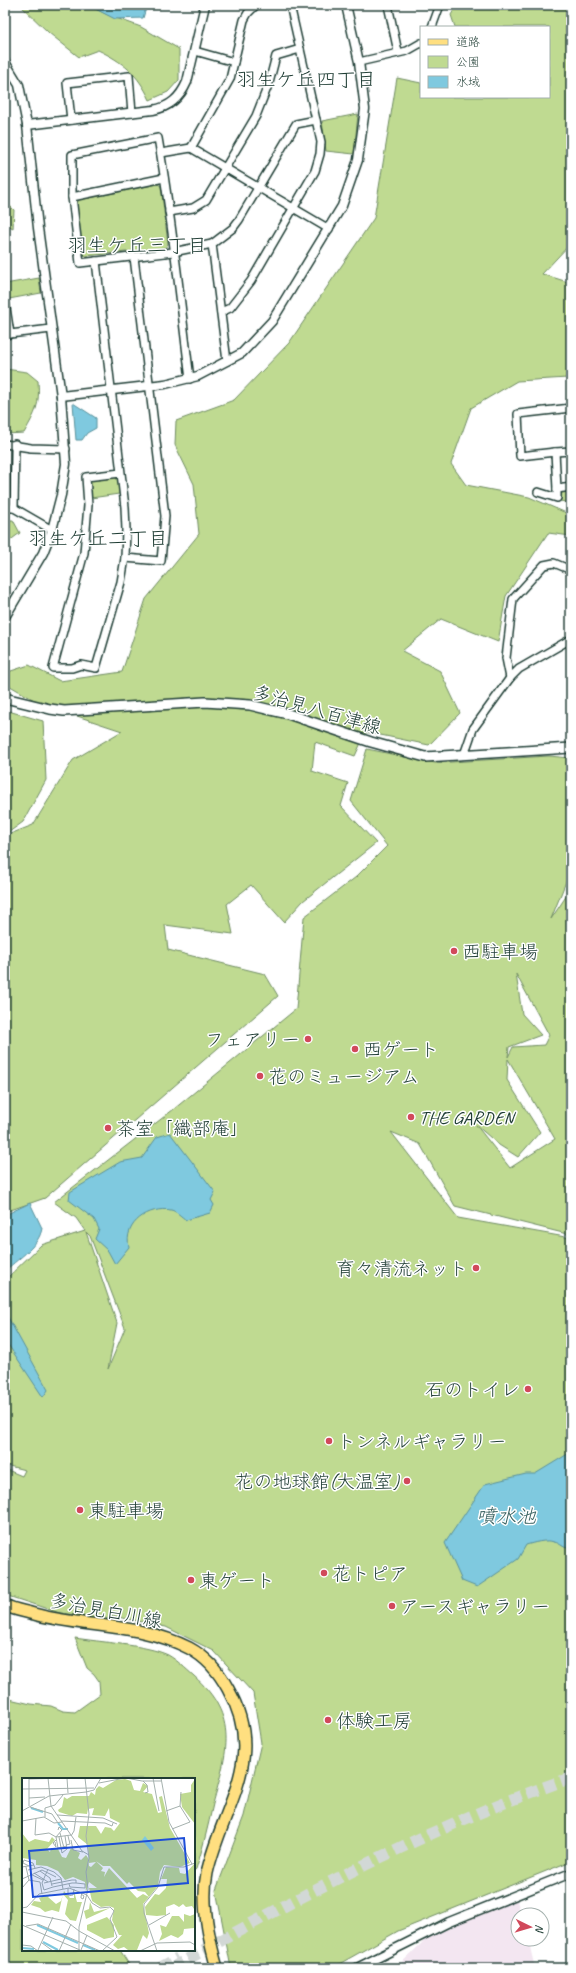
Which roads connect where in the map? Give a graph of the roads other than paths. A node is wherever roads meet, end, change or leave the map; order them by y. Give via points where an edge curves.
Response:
1 (205, 5) edge
2 (256, 5) edge
3 (290, 5) edge
4 (346, 5) edge
5 (388, 5) edge
6 (440, 5) edge
7 (432, 26) edge
8 (420, 44) edge
9 (300, 49) junction
10 (194, 52) junction
11 (398, 52) junction
12 (5, 62) edge
13 (234, 62) junction
14 (359, 62) junction
15 (132, 113) junction
16 (71, 120) junction
17 (316, 120) junction
18 (28, 125) junction
19 (191, 148) junction
20 (161, 153) junction
21 (225, 168) junction
22 (164, 178) junction
23 (260, 188) junction
24 (72, 197) junction
25 (293, 208) junction
26 (169, 212) junction
27 (329, 229) junction
28 (212, 244) junction
29 (174, 252) junction
30 (134, 257) junction
31 (96, 261) junction
32 (5, 301) edge
33 (221, 312) junction
34 (51, 329) junction
35 (7, 334) edge
36 (227, 361) junction
37 (190, 379) junction
38 (150, 386) junction
39 (112, 391) junction
40 (61, 396) junction
41 (571, 408) edge
42 (5, 444) edge
43 (15, 444) junction
44 (66, 449) junction
45 (571, 451) edge
46 (555, 452) junction
47 (120, 472) junction
48 (571, 487) edge
49 (558, 489) junction
50 (538, 492) dead end
51 (5, 508) edge
52 (14, 508) junction
53 (52, 530) junction
54 (125, 558) junction
55 (571, 570) edge
56 (5, 617) edge
57 (571, 639) edge
58 (510, 678) junction
59 (5, 698) edge
60 (571, 748) edge
61 (464, 755) junction
62 (5, 1605) edge
63 (571, 1873) edge
64 (217, 1968) edge
65 (357, 1968) edge

1 - 10 street
2 - 13 street via 244,20
3 - 9 street
4 - 14 street
5 - 11 street
6 - 7 street
8 - 11 street
9 - 17 street
9 - 21 street via 276,56 264,98
10 - 13 street
10 - 15 street via 187,82 177,99 159,109
11 - 14 street
12 - 18 street via 19,85
13 - 19 street via 228,84
14 - 27 street via 365,109 362,140 352,182
15 - 16 street
15 - 16 street via 128,76 67,83
16 - 18 street
17 - 23 street via 296,124
17 - 25 street via 321,142 320,154 315,171
18 - 34 street
19 - 20 street
19 - 21 street
20 - 22 street
20 - 24 street via 158,138 154,138 72,155
21 - 23 street
21 - 26 street via 206,200 193,208
22 - 24 street
22 - 26 street
23 - 25 street
23 - 28 street via 233,228
24 - 31 street via 80,263
25 - 27 street
25 - 33 street via 251,281 230,308
26 - 29 street
27 - 36 street via 272,321 250,347
28 - 29 street
28 - 33 street
29 - 30 street
29 - 37 street
30 - 31 street
30 - 38 street
31 - 39 street
32 - 35 street
33 - 36 street
34 - 35 street
34 - 40 street
36 - 37 street
37 - 38 street
38 - 39 street
38 - 54 street via 166,516 164,541 161,561
39 - 40 street
39 - 47 street
40 - 44 street
41 - 46 street via 518,414 520,456
42 - 43 street
43 - 44 street via 32,448
43 - 52 street
44 - 53 street via 64,480
45 - 46 street
46 - 49 street
47 - 54 street via 125,507
47 - 54 street via 86,477 88,505 84,552 53,668 72,668 81,665 96,668 121,582
48 - 49 street
49 - 50 street via 557,498
51 - 52 street
52 - 53 street
53 - 56 street via 43,553
55 - 58 street via 554,563 544,564 513,599 506,658
57 - 58 street via 519,669
58 - 61 street via 473,729
59 - 61 main road, 多治見八百津線 via 64,711 205,702 250,705 288,714 370,742 425,757
60 - 61 main road, 多治見八百津線
62 - 64 main road, 多治見白川線 via 49,1618 143,1631 173,1641 211,1664 223,1680 238,1707 244,1734 244,1761 236,1794 218,1837 207,1874 208,1937
63 - 65 street via 449,1922

